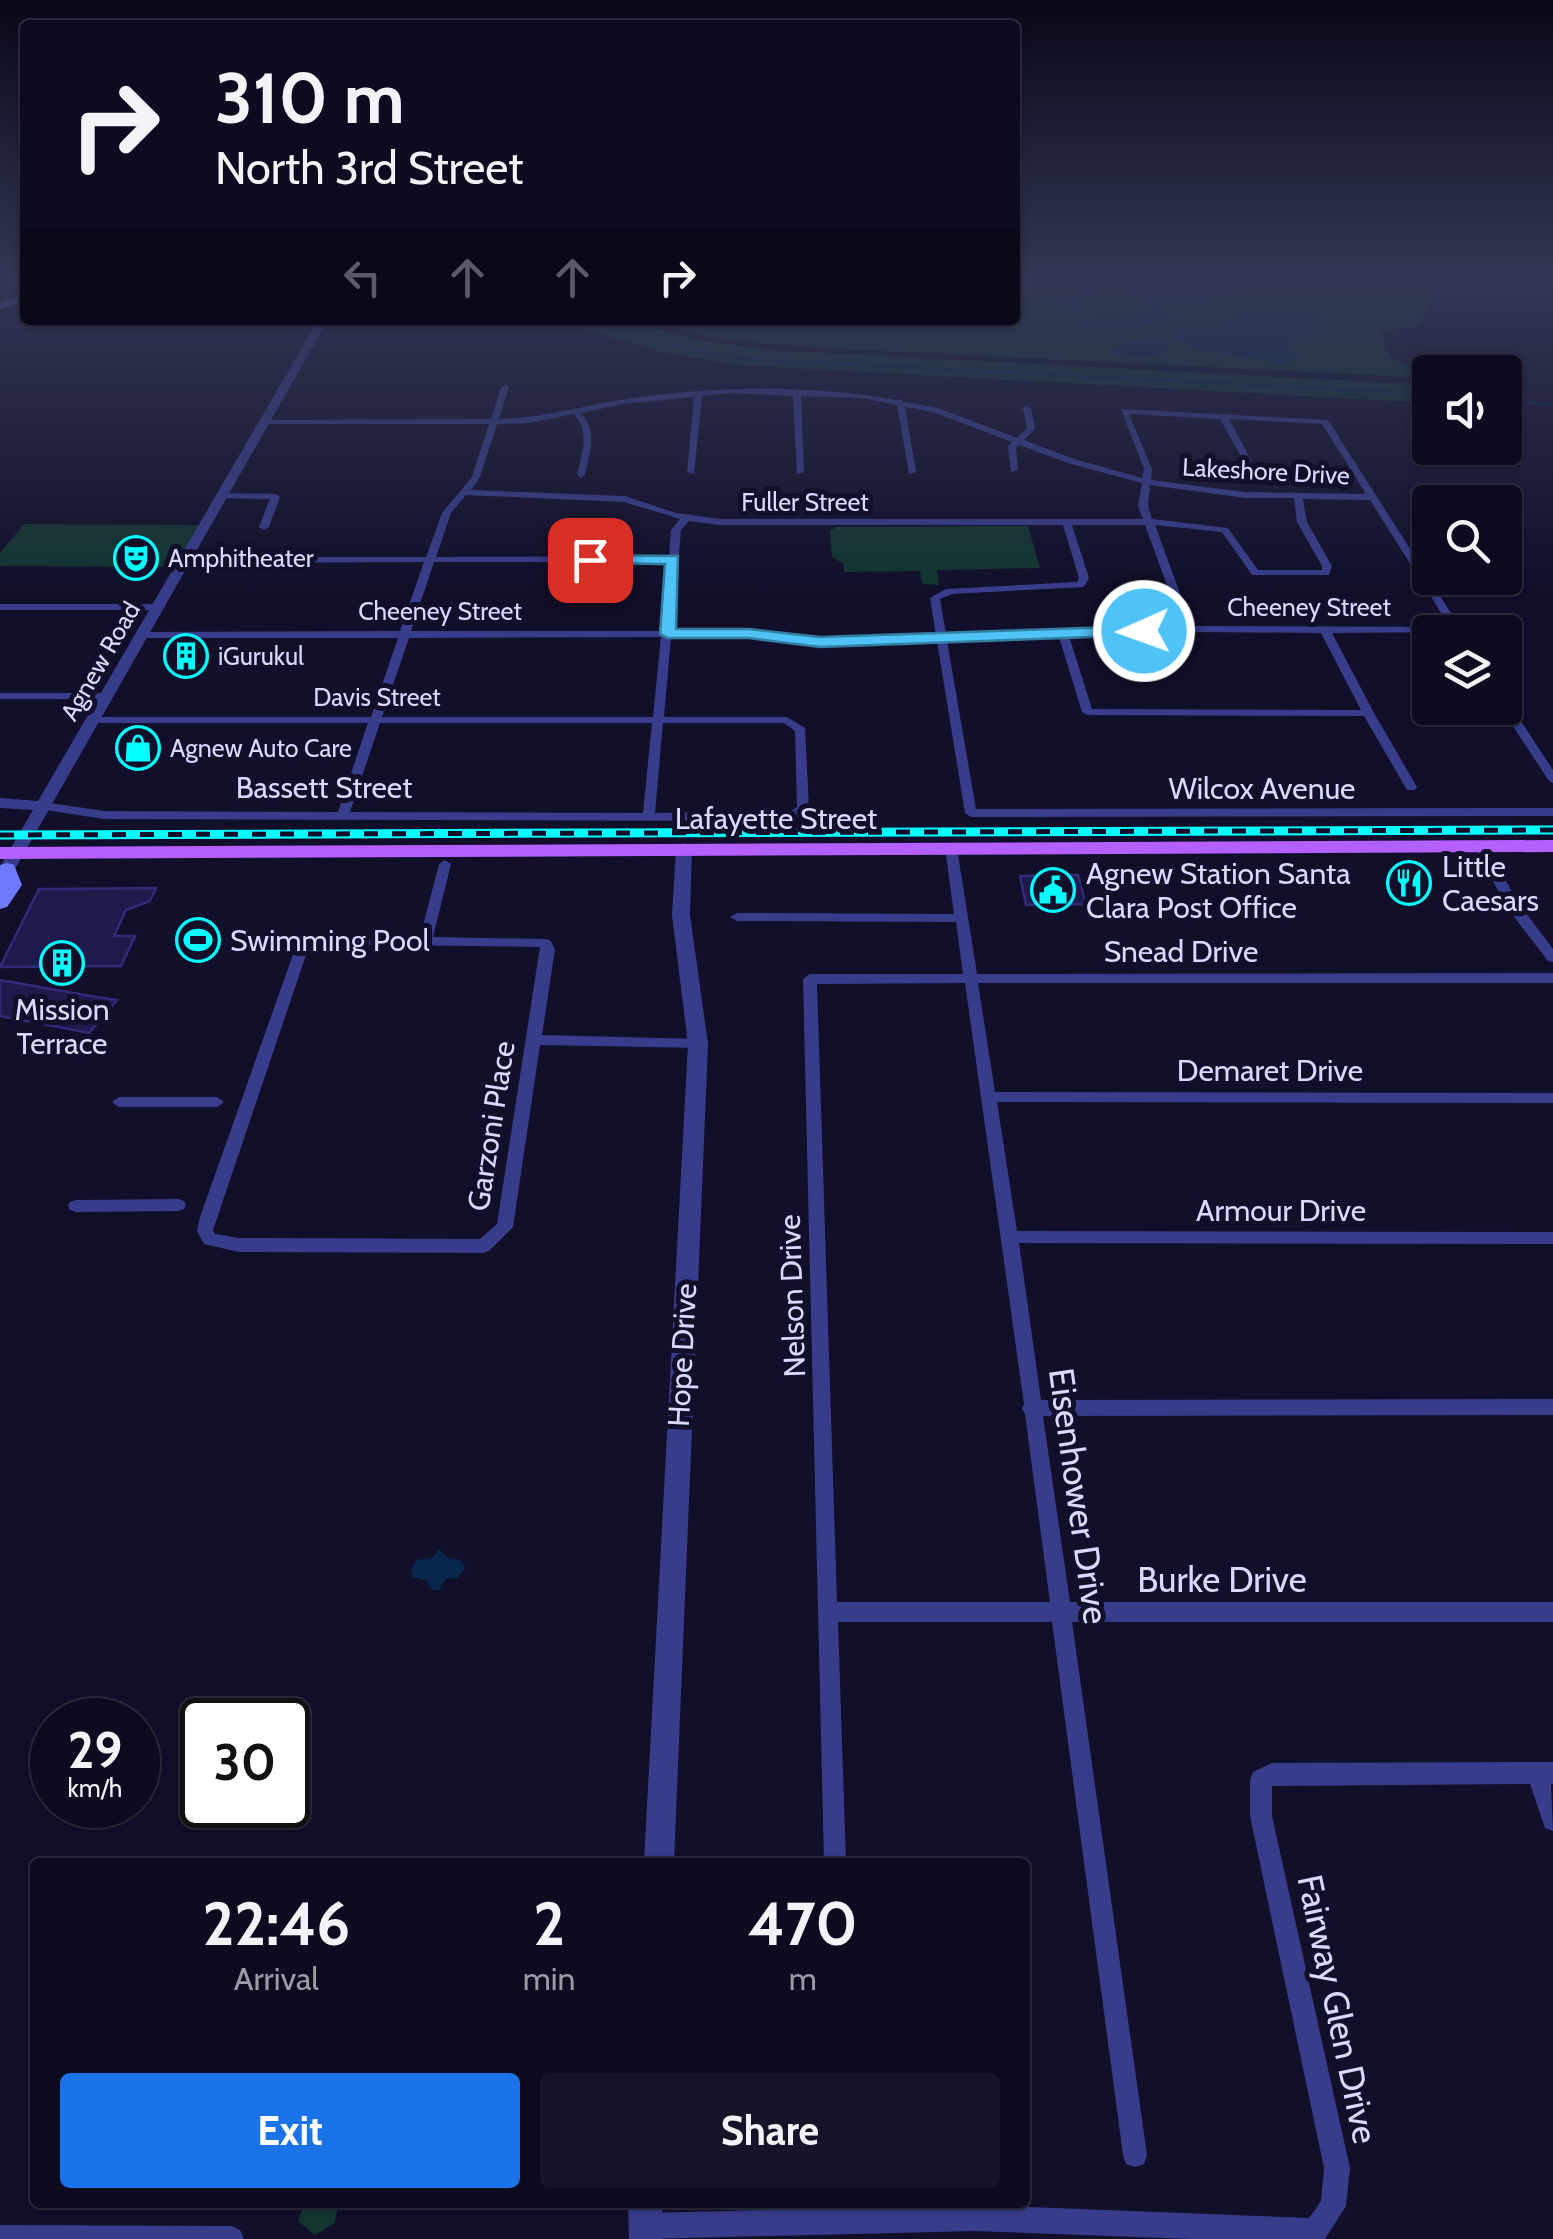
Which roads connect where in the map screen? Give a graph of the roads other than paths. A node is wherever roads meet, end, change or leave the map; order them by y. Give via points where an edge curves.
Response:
1 (288, 382) edge
2 (506, 386) dead end
3 (797, 393) junction
4 (698, 394) junction
5 (932, 400) dead end
6 (900, 401) junction
7 (923, 406) junction
8 (1027, 408) dead end
9 (577, 413) junction
10 (1224, 416) junction
11 (490, 424) junction
12 (263, 427) junction
13 (1018, 441) junction
14 (1014, 470) dead end
15 (1253, 471) dead end
16 (692, 472) dead end
17 (800, 472) dead end
18 (912, 472) dead end
19 (581, 475) dead end
20 (1147, 482) junction
21 (466, 492) junction
22 (223, 496) junction
23 (1369, 496) junction
24 (1298, 497) junction
25 (686, 519) junction
26 (1148, 520) junction
27 (1066, 521) junction
28 (264, 527) dead end
29 (186, 560) junction
30 (430, 560) junction
31 (673, 560) junction
32 (160, 606) junction
33 (0, 607) edge
34 (1446, 615) edge
35 (1188, 629) junction
36 (1325, 630) junction
37 (1412, 631) edge
38 (405, 634) junction
39 (668, 634) junction
40 (1064, 634) junction
41 (144, 635) junction
42 (942, 636) junction
43 (0, 696) edge
44 (109, 696) junction
45 (1368, 713) junction
46 (95, 720) junction
47 (376, 720) junction
48 (659, 720) junction
49 (1517, 725) edge
50 (1553, 779) edge
51 (1411, 787) dead end
52 (0, 803) edge
53 (43, 806) junction
54 (1553, 812) edge
55 (649, 813) junction
56 (343, 814) junction
57 (1553, 846) edge
58 (1484, 853) junction
59 (952, 854) junction
60 (683, 855) junction
61 (1411, 860) dead end
62 (1553, 860) edge
63 (5, 864) edge
64 (445, 864) junction
65 (0, 903) edge
66 (738, 917) dead end
67 (961, 918) junction
68 (426, 940) junction
69 (1553, 958) edge
70 (970, 978) junction
71 (1553, 978) edge
72 (810, 979) joint
73 (533, 1040) junction
74 (698, 1044) junction
75 (988, 1097) junction
76 (1553, 1098) edge
77 (120, 1102) dead end
78 (217, 1102) dead end
79 (178, 1205) dead end
80 (76, 1206) dead end
81 (1010, 1238) junction
82 (1553, 1238) edge
83 (1553, 1407) edge
84 (1031, 1408) junction
85 (830, 1612) junction
86 (1058, 1612) junction
87 (1553, 1612) edge
88 (1545, 1774) edge
89 (1553, 1820) edge
90 (659, 1858) edge
91 (834, 1858) edge
92 (1135, 2155) dead end
93 (645, 2223) edge
94 (772, 2232) edge
95 (0, 2238) edge
96 (231, 2239) edge

1 - 12 street, Agnew Road
2 - 11 street
3 - 4 street, Lakeshore Drive
3 - 6 street, Lakeshore Drive
3 - 17 street
4 - 9 street, Lakeshore Drive
4 - 16 street
5 - 7 street
6 - 7 street, Lakeshore Drive
6 - 18 street
7 - 13 street, Lakeshore Drive
8 - 13 street via 1031,429
9 - 11 street, Lakeshore Drive via 547,424
9 - 19 street via 589,434
10 - 15 street
10 - 20 street via 1124,411
10 - 23 street via 1325,422
11 - 12 street, Lakeshore Drive
11 - 21 street
12 - 22 street, Agnew Road
13 - 14 street via 1010,455
13 - 20 street, Lakeshore Drive
20 - 24 street, Lakeshore Drive
20 - 26 street via 1142,500
21 - 25 street, Fuller Street via 625,499
21 - 30 street via 448,513
22 - 28 street via 276,497
22 - 29 street, Agnew Road
23 - 24 street, Lakeshore Drive
23 - 34 street
24 - 26 street, Fuller Street via 1302,522 1328,569 1322,574 1254,573 1225,530
25 - 27 street, Fuller Street
25 - 31 street via 676,530
26 - 27 street, Fuller Street
26 - 35 street
27 - 42 street via 1081,584 943,592 935,598
29 - 30 street
29 - 32 street, Agnew Road
30 - 31 street
30 - 38 street
31 - 39 street
32 - 33 street
32 - 41 street, Agnew Road
35 - 36 street, Cheeney Street
35 - 40 street, Cheeney Street
36 - 37 street, Cheeney Street
36 - 45 street
38 - 39 street, Cheeney Street
38 - 41 street, Cheeney Street
38 - 47 street
39 - 42 street, Cheeney Street via 820,642
39 - 48 street
40 - 42 street, Cheeney Street
40 - 45 street via 1088,712
41 - 44 street, Agnew Road
42 - 54 street, Wilcox Avenue via 971,813
43 - 44 street
44 - 46 street, Agnew Road
45 - 51 street
46 - 47 street, Davis Street
46 - 53 street, Agnew Road
47 - 48 street, Davis Street
47 - 56 street
48 - 55 street
48 - 55 street, Davis Street via 796,724 803,808 794,815
49 - 50 street
52 - 53 street, Bassett Street
53 - 56 street, Bassett Street via 104,815
53 - 63 street, Agnew Road
55 - 56 street, Bassett Street
57 - 58 main road, Lafayette Street
58 - 59 main road, Lafayette Street
58 - 61 main road, Lafayette Street
58 - 62 main road, Lafayette Street
58 - 69 street
59 - 60 main road, Lafayette Street
59 - 67 street, Eisenhower Drive
60 - 63 main road, Lafayette Street
60 - 64 main road, Lafayette Street
60 - 74 street, Hope Drive via 680,916
63 - 64 main road, Lafayette Street
63 - 65 main road, Agnew Road via 12,885
64 - 68 street
66 - 67 street
67 - 70 street, Eisenhower Drive
68 - 73 street, Garzoni Place via 545,943
68 - 73 street, Garzoni Place via 317,940 301,949 208,1216 210,1240 483,1246 496,1239 505,1227
70 - 71 street, Snead Drive
70 - 72 street, Snead Drive
70 - 75 street, Eisenhower Drive
72 - 85 street, Nelson Drive
73 - 74 street
74 - 90 street, Hope Drive
75 - 76 street, Demaret Drive
75 - 81 street, Eisenhower Drive
77 - 78 street
79 - 80 street
81 - 82 street, Armour Drive
81 - 84 street, Eisenhower Drive
83 - 84 street
84 - 86 street, Eisenhower Drive
85 - 86 street, Burke Drive
85 - 91 street, Nelson Drive
86 - 87 street, Burke Drive
86 - 92 street, Eisenhower Drive
88 - 89 street
88 - 94 street, Fairway Glen Drive via 1272,1774 1260,1780 1261,1816 1337,2168 1333,2206 1315,2231 975,2218
93 - 94 street, Fairway Glen Drive
95 - 96 street

